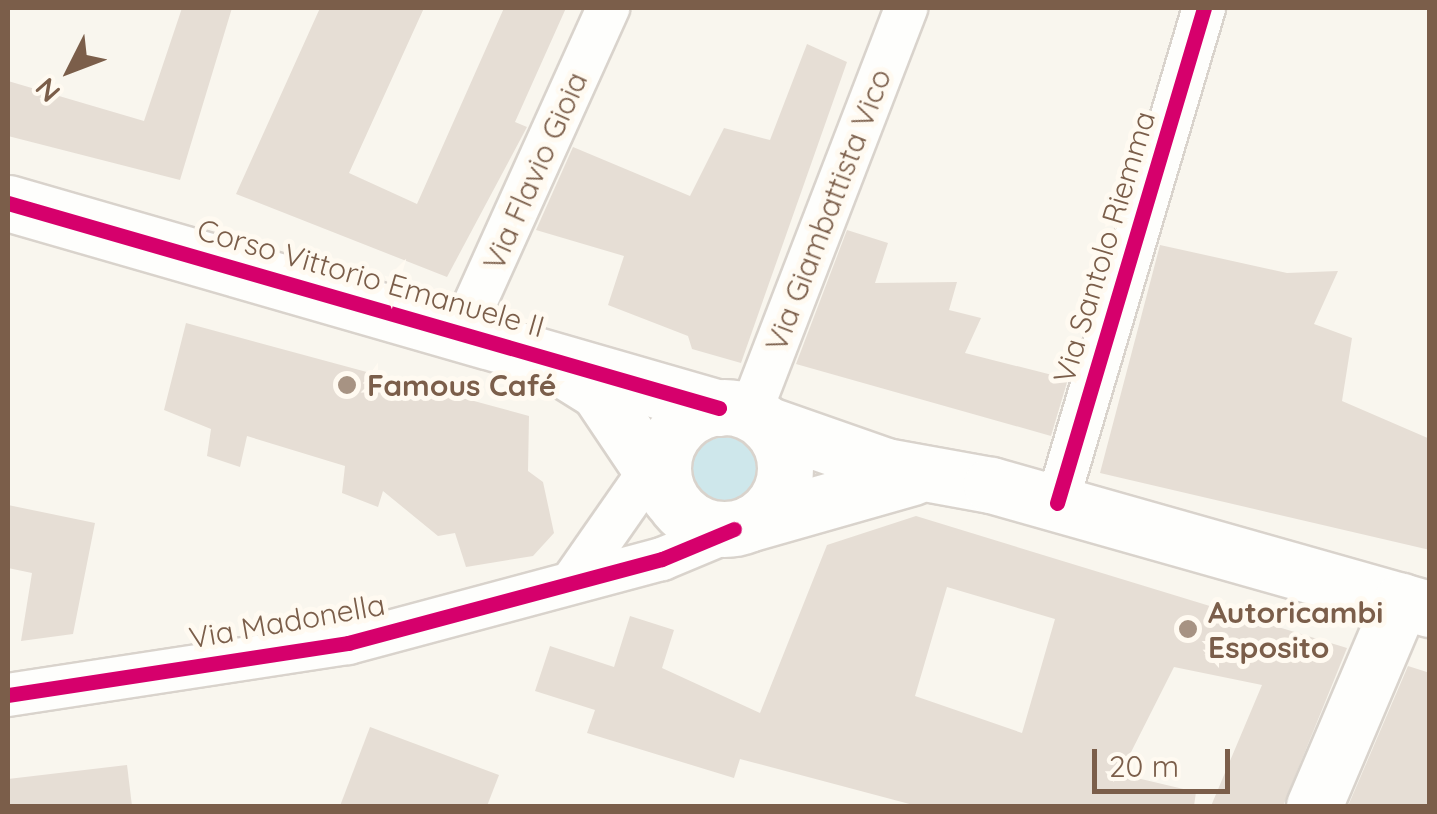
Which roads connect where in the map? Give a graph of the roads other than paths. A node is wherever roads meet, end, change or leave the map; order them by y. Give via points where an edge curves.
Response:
1 (608, 8) edge
2 (906, 8) edge
3 (1204, 8) edge
4 (8, 204) edge
5 (462, 334) junction
6 (530, 354) junction
7 (745, 415) junction
8 (662, 470) junction
9 (926, 475) junction
10 (1057, 503) junction
11 (742, 526) junction
12 (572, 582) junction
13 (1415, 604) edge
14 (8, 695) edge
15 (1314, 806) edge

1 - 5 street, Via Flavio Gioia
2 - 7 street, Via Giambattista Vico
3 - 10 street, Via Santolo Riemma
4 - 5 main road, Corso Vittorio Emanuele II
5 - 6 main road, Corso Vittorio Emanuele II
6 - 7 main road, Corso Vittorio Emanuele II
6 - 8 main road, Corso Vittorio Emanuele II via 598,392
7 - 8 main road via 688,420
7 - 9 main road, Corso Vittorio Emanuele II
7 - 11 main road via 784,478
8 - 11 main road, Corso Vittorio Emanuele II via 697,524
8 - 12 street
9 - 10 main road, Corso Vittorio Emanuele II
9 - 11 main road
10 - 13 main road, Corso Vittorio Emanuele II
11 - 12 street, Via Madonella
12 - 14 street, Via Madonella via 348,643
13 - 15 main road

